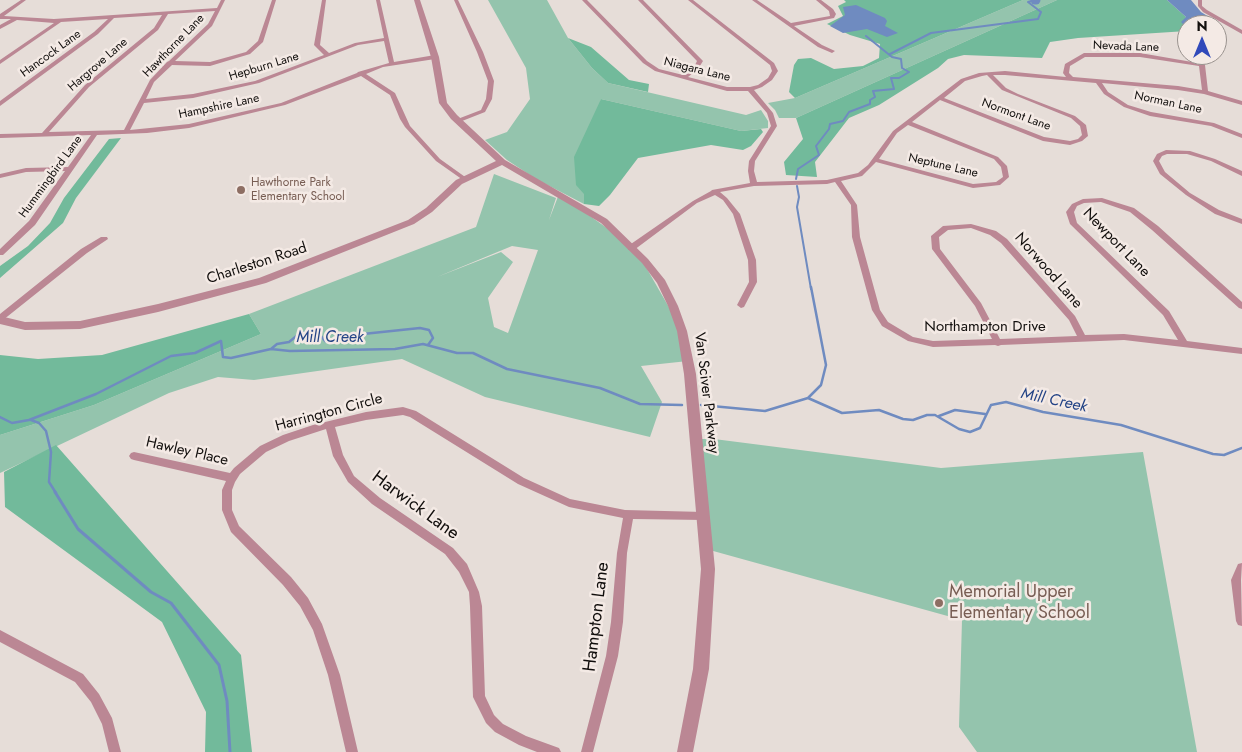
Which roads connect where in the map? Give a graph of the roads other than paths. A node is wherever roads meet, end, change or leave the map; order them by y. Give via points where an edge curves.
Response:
1 (24, 0) edge
2 (222, 0) edge
3 (274, 0) edge
4 (324, 0) edge
5 (378, 0) edge
6 (417, 0) edge
7 (456, 0) edge
8 (584, 0) edge
9 (640, 0) edge
10 (690, 0) edge
11 (754, 0) edge
12 (818, 0) edge
13 (1200, 0) edge
14 (219, 9) junction
15 (166, 13) junction
16 (0, 16) edge
17 (112, 17) junction
18 (15, 19) junction
19 (59, 20) junction
20 (791, 26) junction
21 (0, 27) edge
22 (1242, 32) edge
23 (387, 39) junction
24 (832, 51) dead end
25 (328, 56) junction
26 (435, 57) junction
27 (1177, 61) edge
28 (0, 62) edge
29 (169, 63) junction
30 (392, 64) junction
31 (1202, 65) edge
32 (988, 73) junction
33 (360, 74) junction
34 (683, 78) junction
35 (1071, 78) junction
36 (1098, 80) junction
37 (750, 89) junction
38 (1205, 92) junction
39 (939, 98) junction
40 (143, 101) junction
41 (1242, 103) edge
42 (0, 104) edge
43 (457, 121) junction
44 (908, 122) junction
45 (96, 132) junction
46 (126, 132) junction
47 (44, 134) junction
48 (0, 136) edge
49 (1242, 136) edge
50 (875, 160) junction
51 (502, 162) junction
52 (69, 169) junction
53 (479, 172) junction
54 (516, 172) junction
55 (1242, 174) edge
56 (0, 176) edge
57 (465, 179) junction
58 (838, 181) junction
59 (754, 184) junction
60 (714, 191) junction
61 (1242, 222) edge
62 (104, 239) dead end
63 (631, 248) junction
64 (0, 253) edge
65 (741, 305) dead end
66 (1242, 306) edge
67 (0, 319) edge
68 (1083, 339) junction
69 (998, 343) junction
70 (1184, 344) junction
71 (1242, 351) edge
72 (330, 426) junction
73 (134, 456) dead end
74 (233, 478) junction
75 (629, 514) junction
76 (704, 516) junction
77 (1242, 568) edge
78 (1242, 621) edge
79 (0, 636) edge
80 (115, 752) edge
81 (352, 752) edge
82 (555, 752) edge
83 (587, 752) edge
84 (684, 752) edge

1 - 16 street
2 - 14 street, Hawthorne Lane
3 - 29 street via 260,42 248,53 210,64
4 - 25 street via 317,45
5 - 23 street
6 - 26 street, Van Sciver Parkway
7 - 43 street via 491,81 489,99 483,111
8 - 34 street, Niagara Lane via 648,65
9 - 34 street via 700,61
10 - 37 street, Niagara Lane via 774,67 776,71 769,80
11 - 20 street
12 - 20 street via 831,10 832,18
13 - 22 street via 1205,11
14 - 15 street
14 - 29 street, Hawthorne Lane via 207,29
15 - 17 street
15 - 47 street, Hargrove Lane via 156,29 87,86
16 - 18 street
17 - 19 street
17 - 42 street, Hancock Lane via 96,33
18 - 19 street
18 - 21 street
19 - 28 street
20 - 24 street
23 - 25 street, Hepburn Lane via 357,44
23 - 30 street
25 - 40 street, Hepburn Lane via 248,84 185,97
26 - 30 street, Hampshire Lane
26 - 43 street, Van Sciver Parkway via 443,103
27 - 35 street, Nevada Lane via 1132,54 1084,55 1067,65 1066,73
29 - 40 street, Hawthorne Lane via 152,81
30 - 33 street, Hampshire Lane
31 - 38 street
32 - 35 street
32 - 39 street via 967,78
32 - 39 street, Normont Lane via 1016,96 1074,117 1083,125 1085,136 1070,143 1043,139
33 - 46 street, Hampshire Lane via 302,98 259,110 179,128
33 - 57 street via 393,94 408,127 438,160
34 - 37 street, Niagara Lane via 720,88
35 - 36 street
36 - 38 street
36 - 49 street, Norman Lane via 1109,95 1131,108 1206,122
37 - 59 street via 770,113 774,126 752,161
38 - 41 street
39 - 44 street
40 - 46 street, Hawthorne Lane
43 - 51 street, Van Sciver Parkway
44 - 50 street via 889,138
44 - 50 street, Neptune Lane via 991,156 1003,164 1008,173 1006,177 998,184 973,186
45 - 46 street, Hampshire Lane
45 - 47 street, Hampshire Lane
45 - 52 street, Hummingbird Lane
47 - 48 street, Hampshire Lane
50 - 58 street via 860,175
51 - 53 street, Charleston Road
51 - 54 street, Van Sciver Parkway
52 - 56 street via 26,170
52 - 64 street, Hummingbird Lane via 32,223
53 - 54 street
53 - 57 street, Charleston Road
54 - 63 street, Van Sciver Parkway via 596,216
55 - 61 street via 1208,157 1188,152 1170,151 1156,160 1162,173 1188,194 1217,212
57 - 67 street, Charleston Road via 411,222 247,286 80,325 25,326
58 - 59 street
58 - 69 street, Northampton Drive via 854,205 859,246 876,310 885,324 922,343
59 - 60 street
60 - 63 street
60 - 65 street via 736,214 752,260 753,282
62 - 67 street via 84,251
63 - 76 street, Van Sciver Parkway via 660,282 682,331
66 - 70 street, Newport Lane via 1132,210 1102,200 1074,205 1070,212 1074,224 1166,313
68 - 69 street, Northampton Drive
68 - 69 street, Norwood Lane via 1072,318 1004,241 993,233 971,226 946,228 935,236 936,249 978,306
68 - 70 street, Northampton Drive via 1135,338
70 - 71 street, Northampton Drive
72 - 74 street, Harrington Circle via 274,443
72 - 75 street, Harrington Circle via 372,415 402,411 413,414 544,493 583,507
72 - 82 street, Harwick Lane via 338,456 351,480 449,551 466,574 476,606 479,697 490,719 523,741
73 - 74 street, Hawley Place
74 - 81 street, Harrington Circle via 226,501 230,519 242,537 295,591 318,628 332,667
75 - 76 street, Harrington Circle
75 - 83 street, Hampton Lane via 612,656
76 - 84 street, Van Sciver Parkway via 708,569 706,615 701,669
77 - 78 street via 1236,580
79 - 80 street via 79,678 108,722

